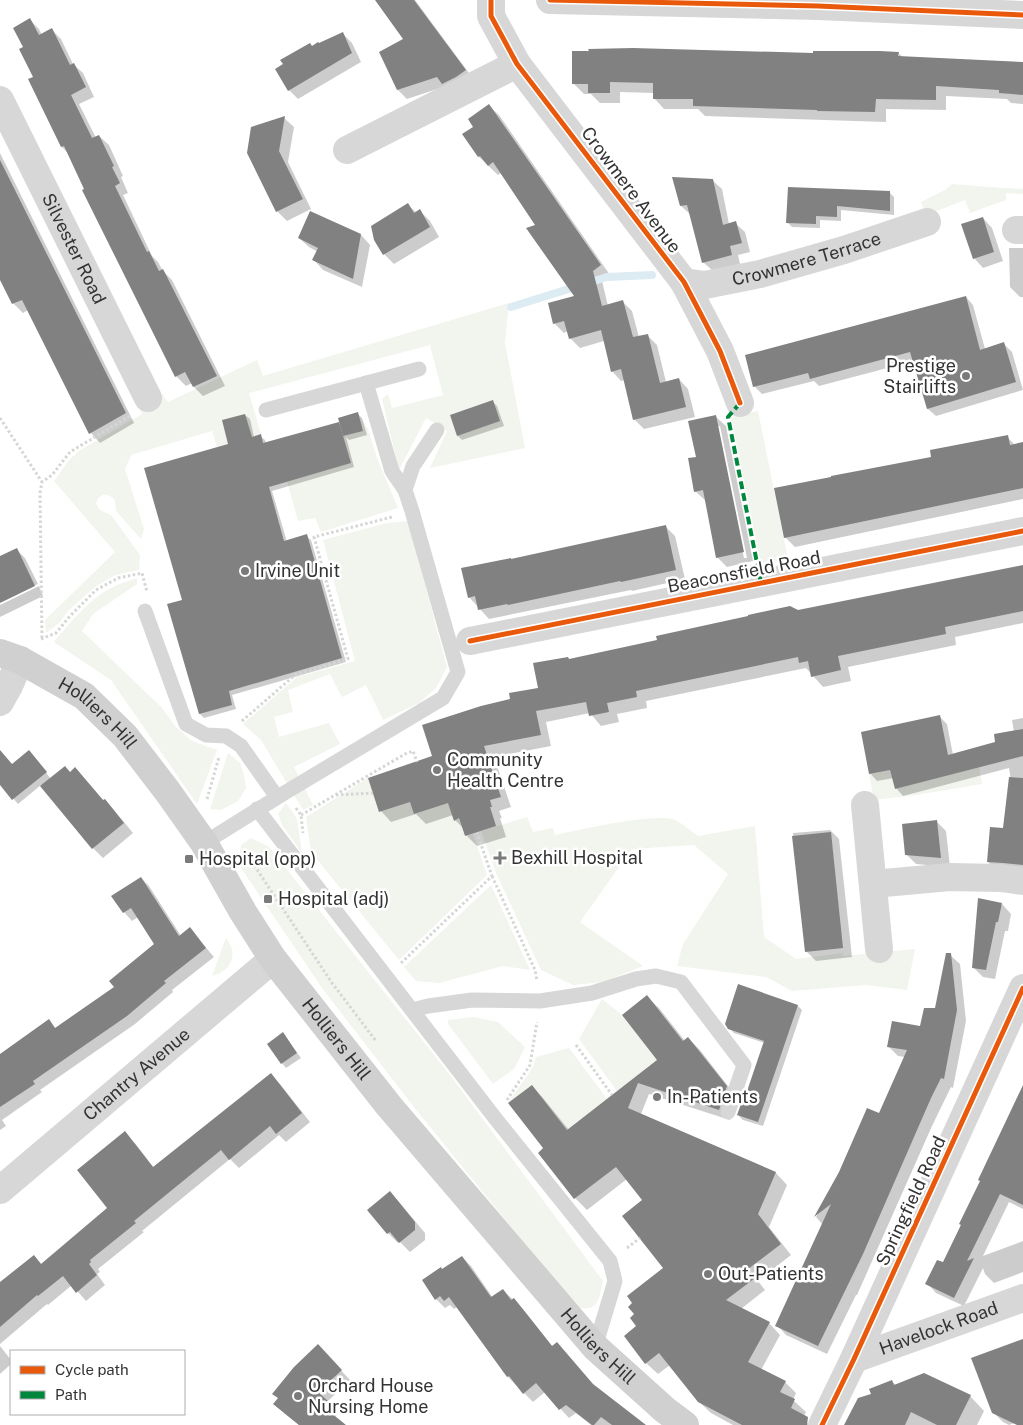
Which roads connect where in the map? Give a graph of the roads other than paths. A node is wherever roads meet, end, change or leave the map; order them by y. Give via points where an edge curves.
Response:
1 (491, 0) edge
2 (550, 0) edge
3 (818, 3) edge
4 (1023, 15) edge
5 (517, 64) junction
6 (0, 100) edge
7 (347, 150) dead end
8 (927, 222) dead end
9 (684, 282) junction
10 (419, 369) dead end
11 (366, 383) junction
12 (148, 398) road end
13 (740, 403) dead end
14 (266, 410) dead end
15 (437, 430) dead end
16 (405, 490) junction
17 (1023, 531) edge
18 (147, 606) road end
19 (470, 640) dead end
20 (10, 656) edge
21 (0, 702) edge
22 (277, 797) junction
23 (865, 805) dead end
24 (257, 809) junction
25 (204, 843) junction
26 (1023, 881) edge
27 (873, 884) junction
28 (880, 949) dead end
29 (273, 959) junction
30 (1023, 988) edge
31 (412, 1010) junction
32 (728, 1112) dead end
33 (0, 1190) edge
34 (1023, 1298) edge
35 (595, 1347) junction
36 (854, 1359) junction
37 (685, 1425) edge
38 (822, 1425) edge

1 - 5 street, Crowmere Avenue via 491,16
2 - 3 street
3 - 4 street
5 - 7 street
5 - 9 street, Crowmere Avenue
6 - 12 street, Silvester Road
8 - 9 street, Crowmere Terrace via 760,274 705,285
9 - 13 street, Crowmere Avenue via 720,351
10 - 11 lane
11 - 14 lane
11 - 16 lane via 392,471
15 - 16 lane via 413,466
16 - 22 lane via 458,672 443,698
17 - 19 street, Beaconsfield Road
18 - 22 lane via 186,724 206,735 226,736 241,746
20 - 21 street via 9,686
20 - 25 main road, Holliers Hill via 84,696 125,736
22 - 24 lane
23 - 27 street
24 - 25 lane
24 - 31 lane
25 - 29 main road, Holliers Hill
26 - 27 street via 950,877
27 - 28 street
29 - 33 street, Chantry Avenue
29 - 35 main road, Holliers Hill via 389,1106
30 - 36 street, Springfield Road
31 - 32 lane via 472,1000 540,1001 592,993 656,976 681,982 744,1065
31 - 35 lane via 610,1261 615,1281
34 - 36 street, Havelock Road
35 - 37 main road, Holliers Hill
36 - 38 street, Springfield Road

